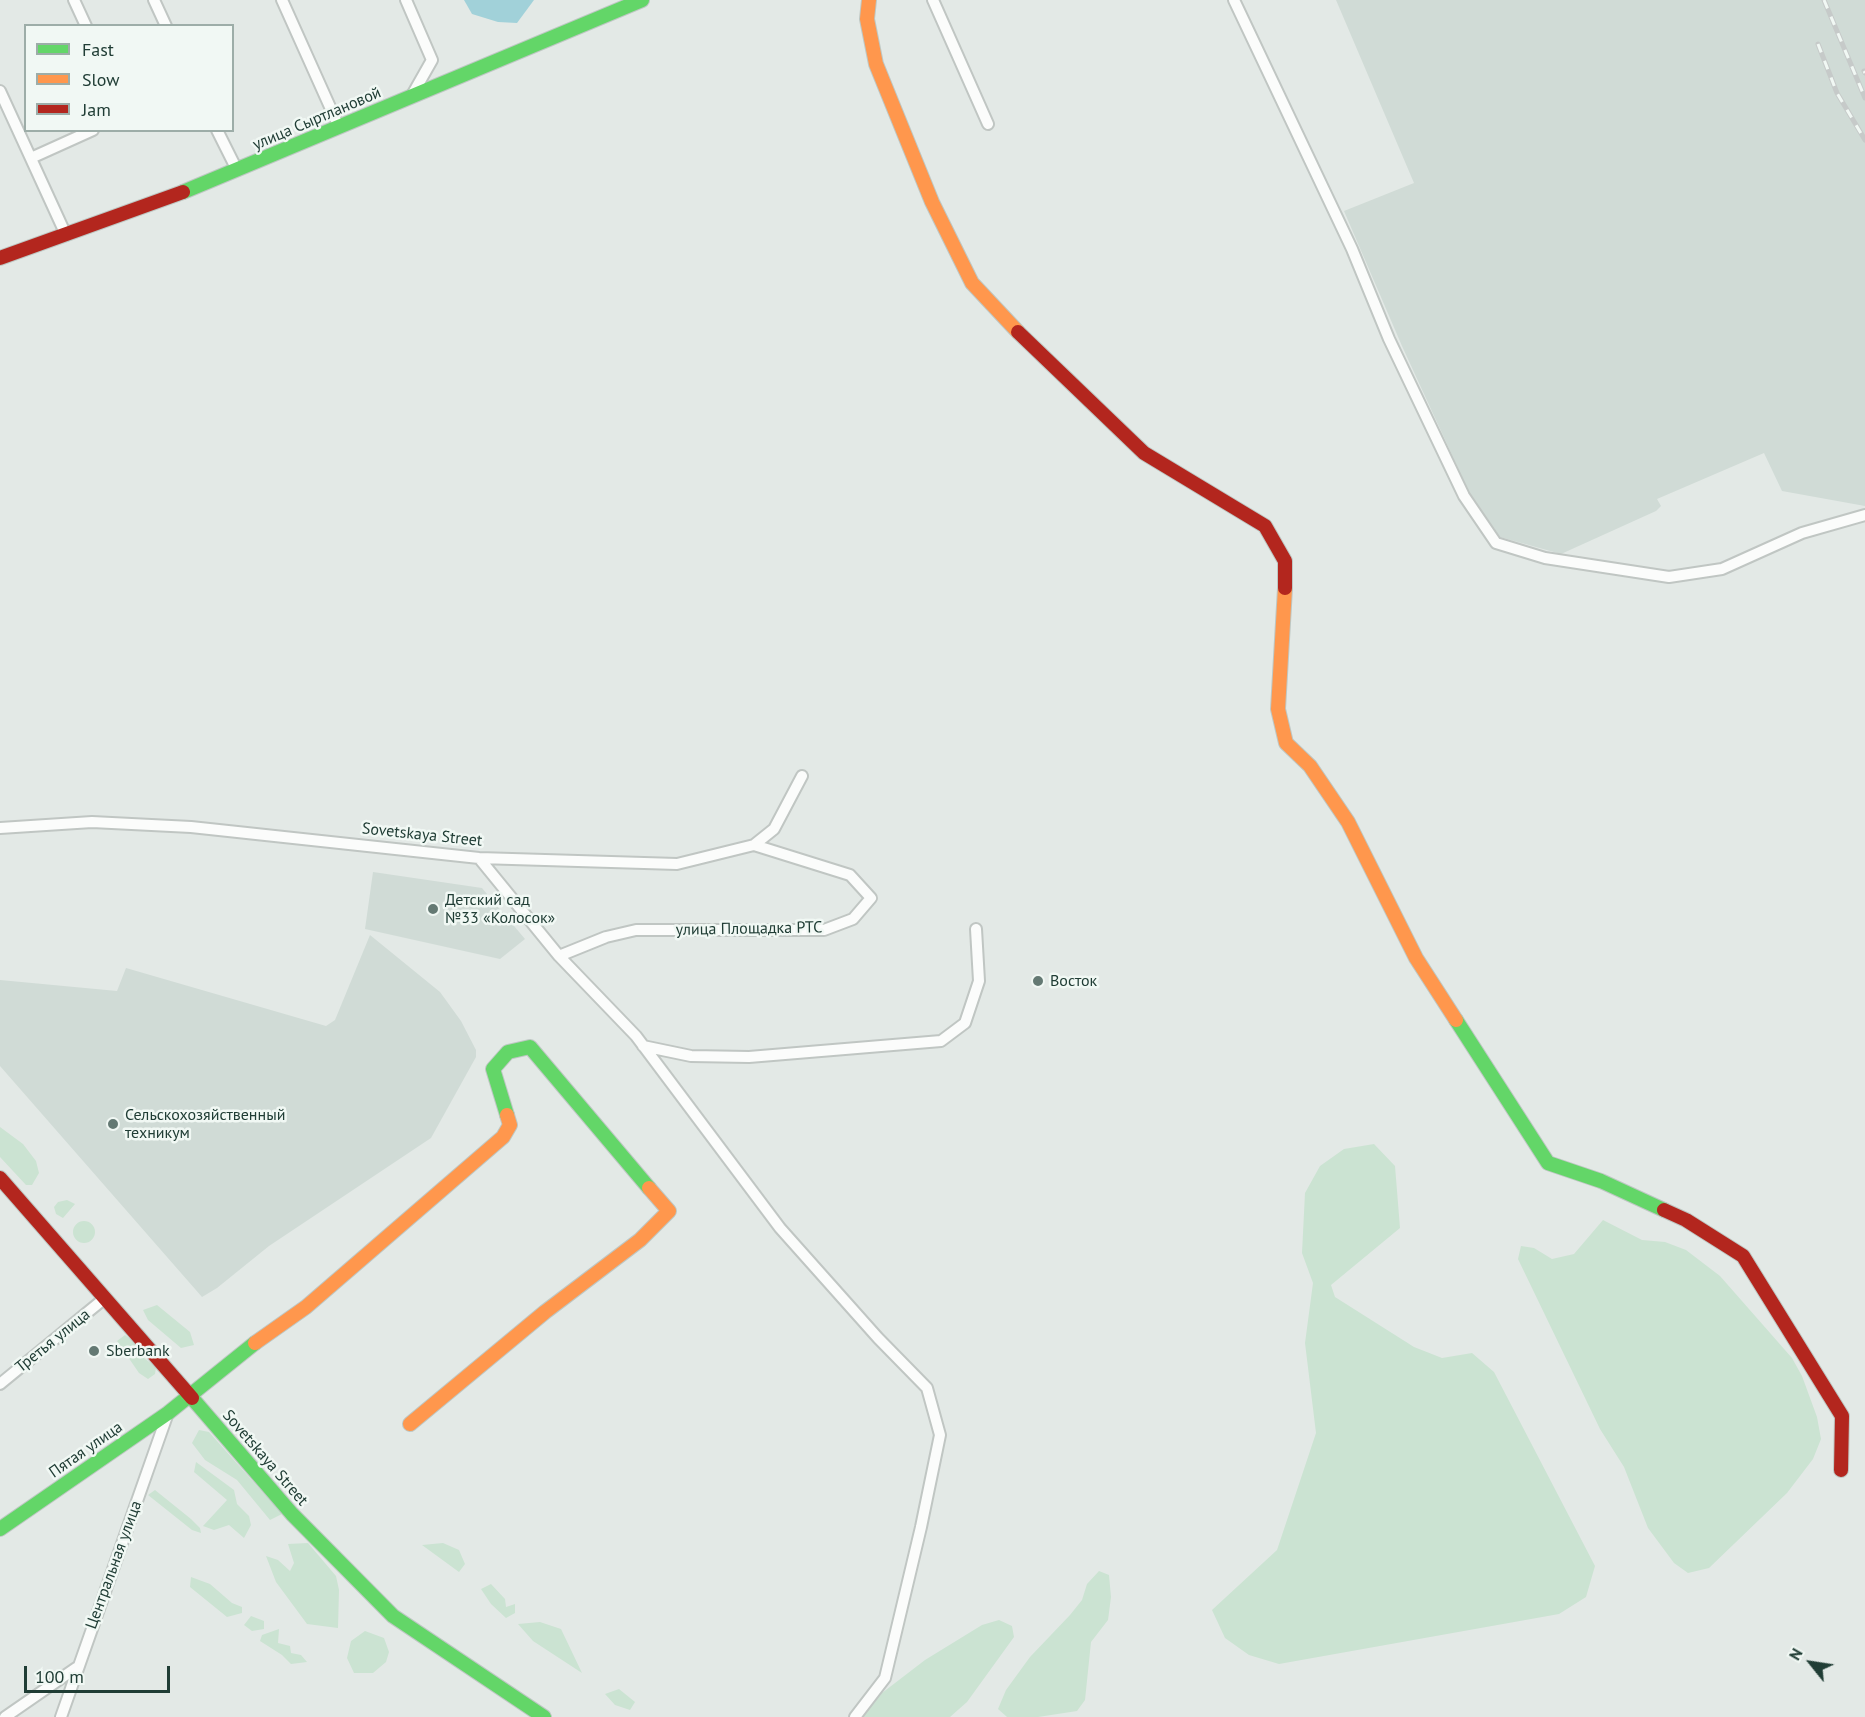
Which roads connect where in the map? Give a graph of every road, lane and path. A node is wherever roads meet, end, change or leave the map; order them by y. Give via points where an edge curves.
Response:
1 (74, 0) edge
2 (154, 0) edge
3 (282, 0) edge
4 (406, 0) edge
5 (642, 0) edge
6 (869, 0) edge
7 (933, 0) edge
8 (1234, 0) edge
9 (85, 24) edge
10 (165, 24) edge
11 (0, 91) edge
12 (411, 97) junction
13 (988, 124) dead end
14 (339, 127) junction
15 (89, 132) edge
16 (218, 132) edge
17 (31, 158) junction
18 (237, 170) junction
19 (66, 235) junction
20 (0, 258) edge
21 (1865, 515) edge
22 (802, 776) dead end
23 (0, 828) edge
24 (754, 845) junction
25 (479, 858) junction
26 (976, 929) dead end
27 (560, 956) junction
28 (643, 1046) junction
29 (0, 1178) edge
30 (5, 1193) edge
31 (105, 1298) junction
32 (0, 1384) edge
33 (189, 1396) junction
34 (168, 1413) junction
35 (410, 1424) dead end
36 (1841, 1470) dead end
37 (0, 1529) edge
38 (76, 1668) junction
39 (5, 1717) edge
40 (61, 1717) edge
41 (544, 1717) edge
42 (855, 1717) edge

1 - 9 street
2 - 10 street
3 - 14 street
4 - 12 street via 432,60
5 - 12 street, улица Сыртлановой
6 - 36 street via 867,19 880,75 932,202 972,283 1039,355 1144,453 1264,526 1286,561 1278,709 1286,743 1310,766 1348,822 1416,958 1548,1162 1686,1220 1743,1256 1842,1416
7 - 13 street
8 - 21 street via 1464,496 1496,543 1545,558 1669,578 1722,569 1802,533
11 - 17 street
12 - 14 street, улица Сыртлановой
14 - 18 street, улица Сыртлановой
15 - 17 street
16 - 18 street
17 - 19 street
18 - 19 street, улица Сыртлановой
19 - 20 street, улица Сыртлановой
22 - 24 street, Sovetskaya Street via 774,829
23 - 25 street, Sovetskaya Street via 92,822 192,827
24 - 25 street, Sovetskaya Street via 677,864
24 - 27 street, улица Площадка РТС via 850,875 871,898 853,919 824,930 636,930 606,937
25 - 27 street
26 - 28 street via 979,981 965,1023 941,1041 749,1057 691,1056
27 - 28 street
28 - 42 street via 780,1228 927,1388 939,1435 921,1527 885,1678
29 - 30 street, Sovetskaya Street
30 - 31 street, Sovetskaya Street
31 - 32 street, Третья улица
31 - 33 street, Sovetskaya Street
33 - 34 street, Пятая улица
33 - 35 street, Пятая улица via 306,1307 503,1137 510,1125 493,1069 508,1052 530,1047 669,1211 640,1240 545,1312
33 - 41 street, Sovetskaya Street via 292,1514 393,1616
34 - 37 street, Пятая улица
34 - 38 street, Центральная улица
38 - 39 street
38 - 40 street, Центральная улица

